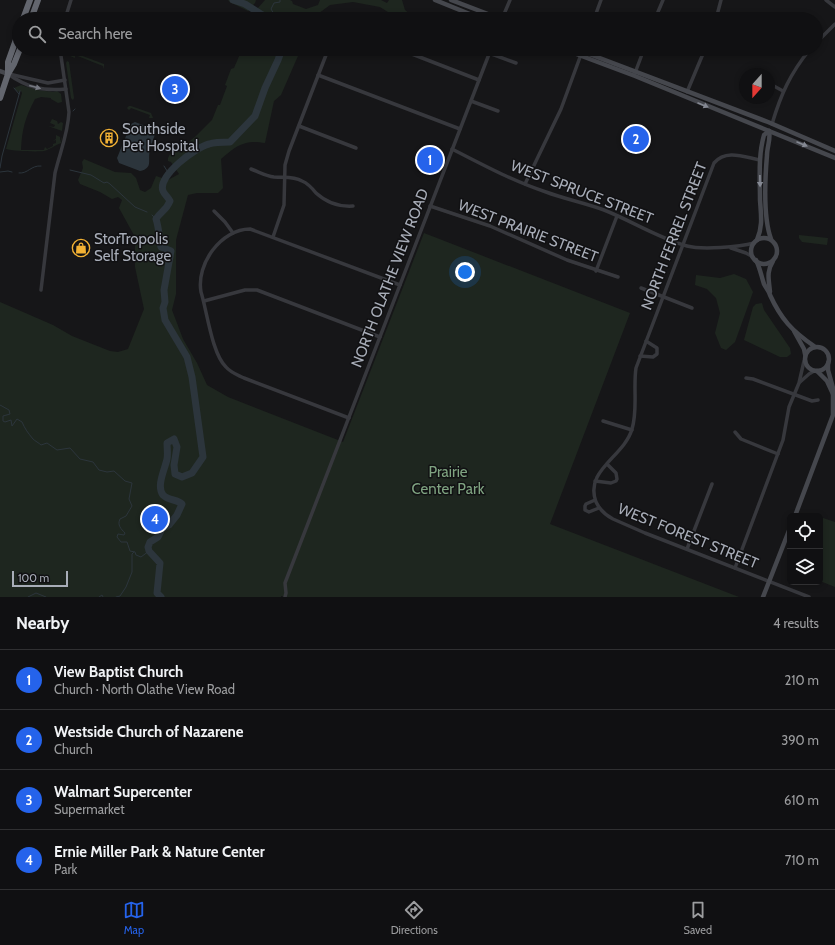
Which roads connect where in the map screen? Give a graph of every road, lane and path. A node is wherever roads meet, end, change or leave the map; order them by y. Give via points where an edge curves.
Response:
1 (30, 0) edge
2 (38, 0) edge
3 (71, 0) edge
4 (435, 0) edge
5 (451, 0) edge
6 (510, 0) edge
7 (601, 0) edge
8 (662, 0) edge
9 (721, 0) edge
10 (826, 0) edge
11 (835, 7) edge
12 (26, 12) edge
13 (34, 12) edge
14 (67, 12) edge
15 (465, 12) edge
16 (483, 12) edge
17 (505, 12) edge
18 (597, 12) edge
19 (658, 12) edge
20 (718, 12) edge
21 (835, 24) edge
22 (823, 36) edge
23 (12, 51) edge
24 (17, 56) edge
25 (61, 56) edge
26 (326, 56) edge
27 (417, 56) edge
28 (488, 56) edge
29 (501, 56) edge
30 (581, 56) edge
31 (592, 56) edge
32 (641, 56) edge
33 (702, 56) edge
34 (804, 56) edge
35 (516, 63) dead end
36 (0, 71) edge
37 (8, 74) junction
38 (635, 74) junction
39 (318, 75) junction
40 (65, 80) junction
41 (479, 80) junction
42 (775, 87) edge
43 (66, 89) junction
44 (783, 91) junction
45 (688, 92) junction
46 (0, 98) edge
47 (686, 98) junction
48 (471, 101) junction
49 (498, 111) dead end
50 (772, 124) junction
51 (298, 126) junction
52 (460, 129) junction
53 (769, 131) junction
54 (356, 148) dead end
55 (452, 149) junction
56 (835, 151) edge
57 (835, 158) edge
58 (760, 160) junction
59 (251, 169) dead end
60 (285, 176) junction
61 (525, 184) junction
62 (353, 206) dead end
63 (430, 206) junction
64 (214, 211) dead end
65 (617, 216) junction
66 (233, 233) junction
67 (273, 237) junction
68 (771, 239) junction
69 (755, 241) junction
70 (683, 244) junction
71 (730, 247) junction
72 (754, 258) junction
73 (773, 260) junction
74 (596, 271) junction
75 (618, 277) dead end
76 (400, 285) junction
77 (641, 288) dead end
78 (41, 290) dead end
79 (770, 294) junction
80 (663, 297) junction
81 (204, 301) junction
82 (692, 308) dead end
83 (794, 331) junction
84 (380, 337) junction
85 (646, 341) junction
86 (814, 346) junction
87 (805, 354) junction
88 (640, 356) junction
89 (804, 361) junction
90 (828, 363) junction
91 (816, 371) junction
92 (746, 378) dead end
93 (799, 383) junction
94 (793, 394) junction
95 (833, 394) junction
96 (818, 400) dead end
97 (349, 418) junction
98 (603, 421) dead end
99 (632, 430) junction
100 (735, 432) dead end
101 (778, 454) junction
102 (607, 464) junction
103 (595, 480) junction
104 (712, 484) dead end
105 (595, 500) junction
106 (600, 509) junction
107 (795, 513) edge
108 (787, 536) edge
109 (687, 549) junction
110 (735, 568) junction
111 (769, 582) junction
112 (285, 597) edge
113 (763, 597) edge
114 (809, 597) edge

1 - 12 highway
2 - 13 highway
3 - 14 street
4 - 15 street
5 - 16 street
6 - 17 street
7 - 18 street
8 - 19 street
9 - 20 street
10 - 11 street
21 - 22 street
23 - 37 highway via 8,62
24 - 37 highway
25 - 40 street
26 - 39 street
27 - 41 street
28 - 41 street, NORTH OLATHE VIEW ROAD
29 - 35 street, NORTH OLATHE VIEW ROAD
30 - 61 street via 561,109
31 - 38 street
32 - 38 street
33 - 45 street
34 - 44 street
36 - 37 street
37 - 40 street via 48,83
37 -> 43 street via 20,83 35,88
37 - 46 highway
38 - 45 street
38 - 47 street
39 - 51 street
39 - 52 street
40 - 43 street
41 - 48 street, NORTH OLATHE VIEW ROAD
42 - 44 street
43 - 78 street via 69,122 54,173
44 - 50 street
45 - 47 street
45 - 50 street
47 -> 53 street
48 - 49 street
48 - 52 street, NORTH OLATHE VIEW ROAD
50 - 53 street
50 - 56 street
51 - 54 street
51 - 60 street via 285,165
52 - 55 street, NORTH OLATHE VIEW ROAD
53 -> 57 street
53 - 58 street via 764,134
53 - 68 street via 766,213
55 - 61 street, WEST SPRUCE STREET
55 - 63 street, NORTH OLATHE VIEW ROAD
58 -> 69 street via 762,228
58 - 70 street, NORTH FERREL STREET via 727,155 714,163
59 - 60 street via 264,175
60 - 62 street via 302,181 329,202 342,207
60 - 67 street via 284,205
61 - 65 street, WEST SPRUCE STREET
63 - 74 street, WEST PRAIRIE STREET via 490,226
63 - 76 street, NORTH OLATHE VIEW ROAD
64 - 66 street
65 - 70 street, WEST SPRUCE STREET
65 - 74 street
66 - 67 street via 250,229
66 - 81 street via 221,241 204,265 200,283
67 - 76 street
68 - 69 street
68 - 73 street via 777,248
69 - 71 street, WEST SPRUCE STREET
69 - 72 street via 751,250
70 - 71 street, WEST SPRUCE STREET via 692,247
70 - 80 street, NORTH FERREL STREET
71 - 72 street, WEST SPRUCE STREET via 746,252
72 - 73 street via 767,263
72 - 79 street
73 - 79 street via 768,270
74 - 75 street, WEST PRAIRIE STREET
76 - 84 street, NORTH OLATHE VIEW ROAD
77 - 80 street
79 - 83 street via 780,315
80 - 82 street
80 - 85 street, NORTH FERREL STREET
81 - 84 street via 245,290 257,290
81 - 97 street via 218,354 229,370
83 - 86 street
83 - 87 street
84 - 97 street, NORTH OLATHE VIEW ROAD
85 - 88 street, NORTH FERREL STREET
85 - 88 street via 657,348 657,354 653,357
86 - 87 street
86 - 90 street via 825,349 829,356
87 - 89 street
88 - 99 street, NORTH FERREL STREET via 634,377 635,415
89 - 91 street via 808,368
89 - 93 street
90 - 91 street via 824,369
90 - 95 street
91 - 93 street via 808,374
91 - 95 street via 827,381
92 - 94 street
93 - 94 street
94 - 96 street via 812,401
94 - 101 street
95 - 107 street via 831,419
97 - 112 street, NORTH OLATHE VIEW ROAD via 285,583
98 - 99 street
99 - 102 street, NORTH FERREL STREET via 624,447
100 - 101 street via 741,439
101 - 110 street
102 - 103 street, NORTH FERREL STREET
102 - 103 street via 616,473 616,481 611,483
103 - 105 street
104 - 109 street
105 - 106 street
105 - 106 street via 586,504 585,510 589,512
106 - 109 street, WEST FOREST STREET via 613,519
108 - 111 street
109 - 110 street, WEST FOREST STREET
110 - 111 street, WEST FOREST STREET
111 - 113 street
111 - 114 street, WEST FOREST STREET

